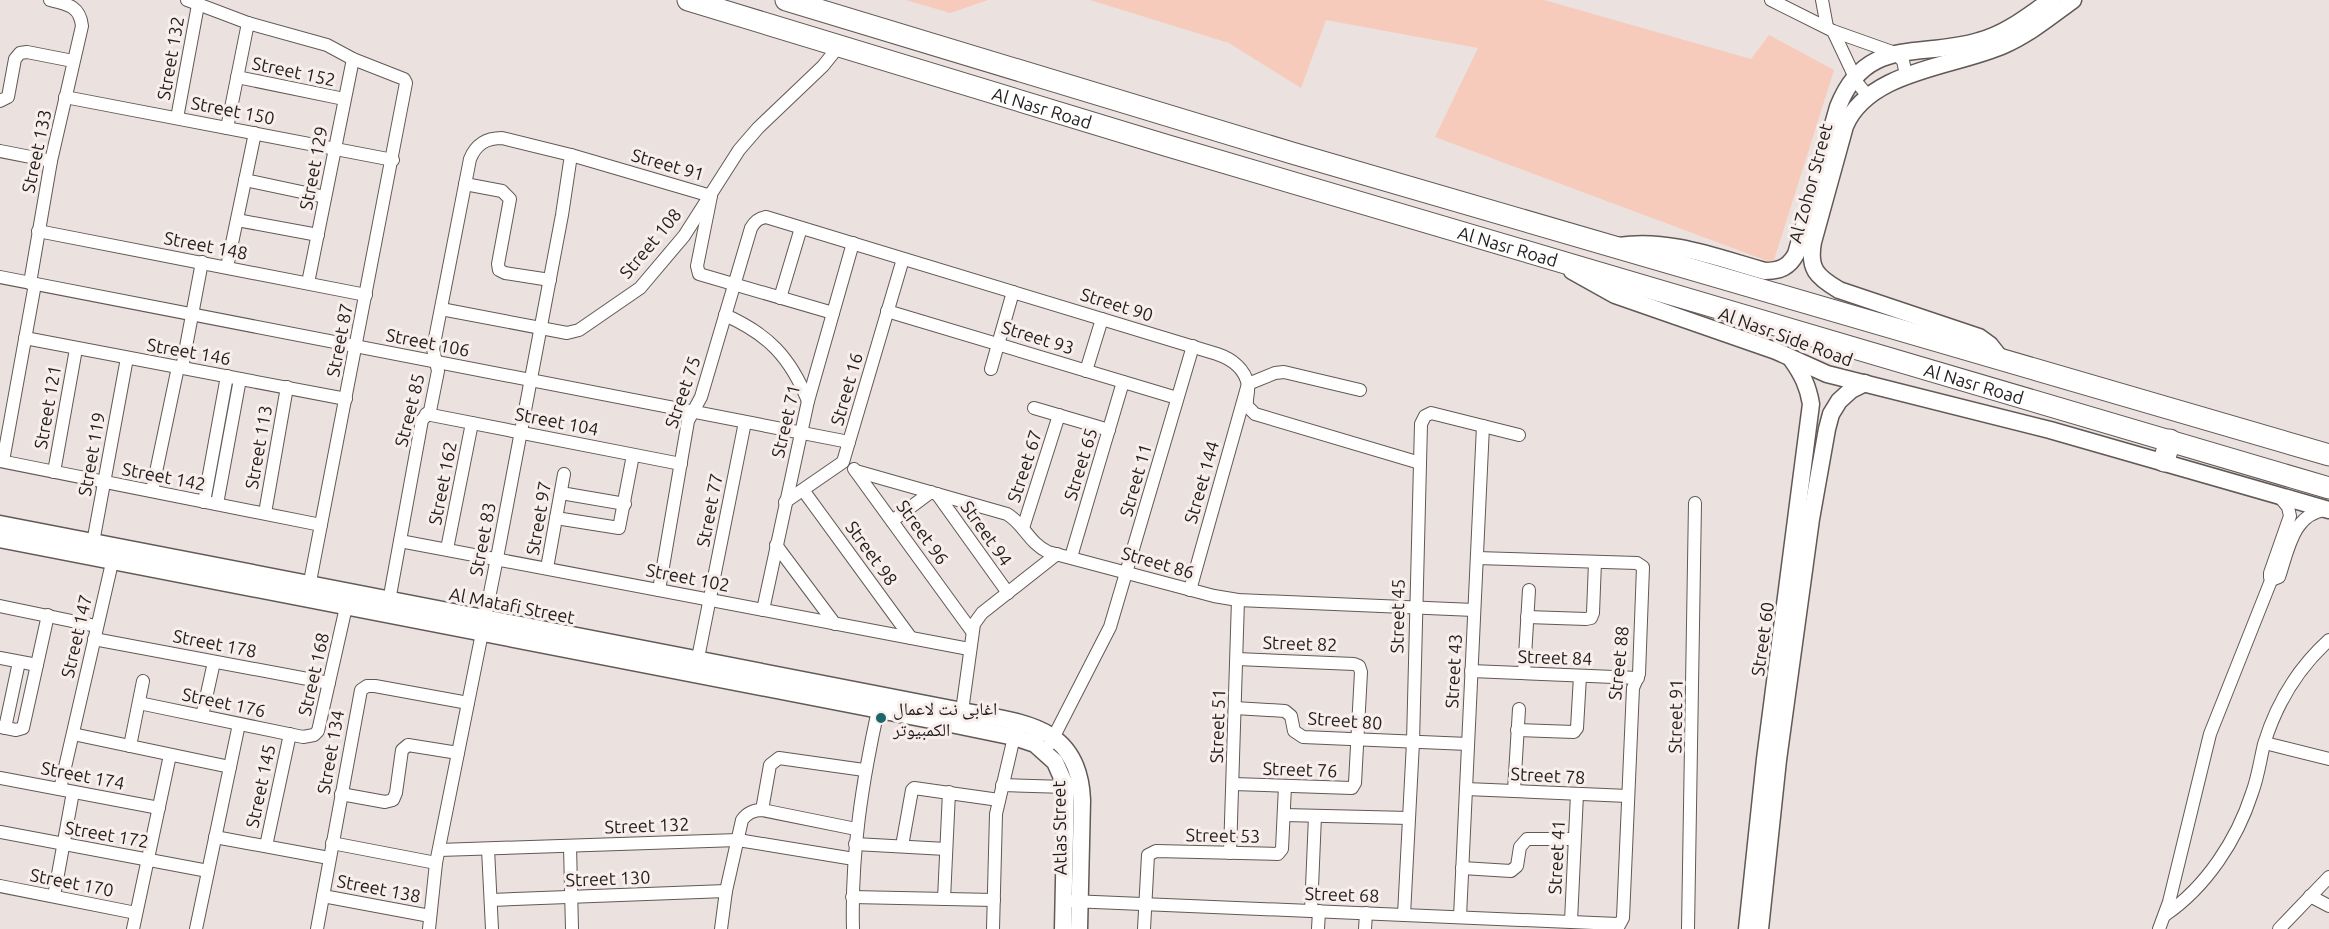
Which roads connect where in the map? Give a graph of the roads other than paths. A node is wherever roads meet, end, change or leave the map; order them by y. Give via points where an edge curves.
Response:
1 (50, 0) edge
2 (688, 0) edge
3 (786, 0) edge
4 (1771, 0) edge
5 (1822, 0) edge
6 (2051, 0) edge
7 (2073, 0) edge
8 (192, 2) edge
9 (248, 23) junction
10 (1830, 29) junction
11 (839, 46) junction
12 (1895, 53) junction
13 (353, 60) junction
14 (73, 61) junction
15 (237, 77) junction
16 (1854, 77) junction
17 (1904, 77) junction
18 (1868, 96) junction
19 (65, 97) junction
20 (344, 99) junction
21 (0, 101) edge
22 (1144, 108) junction
23 (1175, 117) junction
24 (177, 118) junction
25 (227, 128) junction
26 (255, 133) junction
27 (1134, 135) junction
28 (1165, 145) junction
29 (335, 149) junction
30 (0, 151) edge
31 (571, 155) junction
32 (470, 159) joint
33 (51, 160) junction
34 (393, 160) junction
35 (246, 180) junction
36 (465, 184) junction
37 (711, 196) junction
38 (325, 197) junction
39 (766, 217) joint
40 (237, 220) junction
41 (801, 228) junction
42 (38, 231) junction
43 (318, 235) junction
44 (852, 243) junction
45 (1619, 246) junction
46 (903, 259) junction
47 (1551, 259) junction
48 (202, 262) junction
49 (226, 267) junction
50 (0, 277) edge
51 (550, 280) junction
52 (32, 283) junction
53 (308, 283) junction
54 (734, 284) junction
55 (1013, 292) junction
56 (366, 295) junction
57 (780, 298) junction
58 (441, 309) junction
59 (887, 311) junction
60 (832, 313) junction
61 (192, 314) junction
62 (725, 315) junction
63 (1102, 319) junction
64 (540, 329) junction
65 (26, 338) junction
66 (998, 344) junction
67 (356, 346) junction
68 (1193, 346) junction
69 (76, 349) junction
70 (127, 358) junction
71 (2001, 358) junction
72 (1791, 359) junction
73 (436, 362) junction
74 (179, 367) junction
75 (991, 369) dead end
76 (1086, 371) junction
77 (234, 377) junction
78 (531, 381) junction
79 (1123, 382) junction
80 (1865, 383) junction
81 (1248, 384) junction
82 (287, 387) junction
83 (1360, 390) dead end
84 (1177, 398) junction
85 (346, 399) junction
86 (808, 400) junction
87 (1034, 408) dead end
88 (693, 412) junction
89 (426, 414) junction
90 (1059, 415) junction
91 (745, 422) junction
92 (472, 423) junction
93 (1483, 426) junction
94 (1109, 430) junction
95 (521, 432) junction
96 (800, 433) junction
97 (1519, 435) dead end
98 (2170, 440) junction
99 (849, 442) junction
100 (633, 455) junction
101 (2329, 455) edge
102 (845, 456) junction
103 (2, 461) edge
104 (2164, 461) junction
105 (1420, 463) junction
106 (681, 464) junction
107 (856, 471) junction
108 (54, 472) junction
109 (564, 474) dead end
110 (105, 482) junction
111 (2329, 488) edge
112 (803, 490) junction
113 (152, 491) junction
114 (561, 493) junction
115 (934, 493) junction
116 (2275, 494) junction
117 (785, 502) junction
118 (211, 503) junction
119 (1695, 503) dead end
120 (625, 504) junction
121 (2328, 510) edge
122 (265, 513) junction
123 (556, 518) junction
124 (1804, 518) junction
125 (892, 521) junction
126 (2294, 523) junction
127 (0, 524) edge
128 (321, 525) junction
129 (1023, 528) junction
130 (0, 539) edge
131 (400, 541) junction
132 (776, 545) junction
133 (447, 549) junction
134 (92, 550) junction
135 (114, 554) junction
136 (1057, 554) junction
137 (1071, 557) junction
138 (497, 558) junction
139 (1477, 558) junction
140 (1595, 562) junction
141 (547, 568) junction
142 (1126, 571) junction
143 (659, 590) junction
144 (1190, 590) junction
145 (1529, 590) dead end
146 (308, 592) junction
147 (1008, 593) junction
148 (710, 600) junction
149 (1238, 600) junction
150 (389, 601) junction
151 (0, 606) edge
152 (346, 607) junction
153 (1415, 608) junction
154 (763, 610) junction
155 (1474, 610) junction
156 (48, 615) junction
157 (1527, 617) junction
158 (835, 624) junction
159 (96, 626) junction
160 (484, 626) junction
161 (971, 630) junction
162 (911, 638) junction
163 (94, 639) junction
164 (2329, 640) edge
165 (969, 649) junction
166 (0, 658) edge
167 (1237, 659) junction
168 (19, 662) junction
169 (214, 662) junction
170 (37, 665) junction
171 (696, 668) junction
172 (1472, 671) junction
173 (1524, 673) junction
174 (1580, 676) junction
175 (1638, 678) junction
176 (143, 681) dead end
177 (329, 683) junction
178 (139, 703) junction
179 (468, 703) junction
180 (1235, 708) junction
181 (1518, 709) dead end
182 (878, 710) junction
183 (962, 711) junction
184 (202, 716) junction
185 (239, 724) junction
186 (2, 728) edge
187 (1016, 730) junction
188 (1517, 730) junction
189 (73, 734) junction
190 (290, 734) junction
191 (303, 737) joint
192 (1054, 737) junction
193 (1358, 739) junction
194 (1413, 742) junction
195 (2265, 742) junction
196 (1468, 744) junction
197 (130, 746) junction
198 (1046, 752) junction
199 (458, 753) junction
200 (170, 755) junction
201 (2329, 759) edge
202 (230, 767) junction
203 (864, 771) junction
204 (0, 778) edge
205 (1233, 784) junction
206 (1002, 785) junction
207 (1066, 786) junction
208 (1285, 786) junction
209 (1466, 789) junction
210 (66, 790) junction
211 (1514, 791) junction
212 (949, 792) junction
213 (341, 794) junction
214 (1577, 794) junction
215 (1628, 796) junction
216 (999, 800) junction
217 (1767, 800) junction
218 (159, 808) junction
219 (762, 810) junction
220 (1284, 815) junction
221 (1316, 816) junction
222 (1409, 818) junction
223 (856, 829) junction
224 (0, 832) edge
225 (215, 837) junction
226 (1574, 839) junction
227 (738, 840) junction
228 (332, 843) junction
229 (855, 844) junction
230 (64, 845) junction
231 (266, 846) junction
232 (570, 846) junction
233 (902, 846) junction
234 (488, 849) junction
235 (946, 849) junction
236 (439, 850) junction
237 (1230, 853) junction
238 (329, 858) junction
239 (148, 859) junction
240 (854, 859) junction
241 (436, 862) junction
242 (1462, 868) junction
243 (208, 871) junction
244 (2329, 877) edge
245 (0, 886) edge
246 (726, 891) junction
247 (54, 896) junction
248 (322, 896) junction
249 (2310, 896) junction
250 (571, 897) junction
251 (852, 897) junction
252 (944, 899) junction
253 (491, 900) junction
254 (994, 900) junction
255 (1072, 901) junction
256 (1145, 904) junction
257 (2329, 906) edge
258 (1315, 911) junction
259 (136, 913) junction
260 (1366, 913) junction
261 (1404, 915) junction
262 (2165, 915) junction
263 (1423, 916) junction
264 (1460, 917) junction
265 (1571, 921) junction
266 (429, 923) edge
267 (1618, 926) edge
268 (133, 929) edge
269 (196, 929) edge
270 (316, 929) edge
271 (492, 929) edge
272 (573, 929) edge
273 (721, 929) edge
274 (853, 929) edge
275 (993, 929) edge
276 (1063, 929) edge
277 (1078, 929) edge
278 (1144, 929) edge
279 (1318, 929) edge
280 (1365, 929) edge
281 (1422, 929) edge
282 (1688, 929) edge
283 (1747, 929) edge
284 (1760, 929) edge
285 (2159, 929) edge
286 (2279, 929) edge

1 - 14 street, Street 133 via 71,6 81,18
2 - 11 highway, Al Nasr Road
3 - 22 highway, Al Nasr Road
4 - 10 street
5 - 10 street
6 - 12 street, Al Zohor Street via 1981,41 1942,50
7 - 17 street, Al Zohor Street via 2003,46
8 - 9 street
8 - 24 street, Street 132
9 - 13 street via 327,45
9 - 15 street
10 - 12 street
10 - 16 street
11 - 27 highway, Al Nasr Road
11 - 37 street via 746,142 728,164
12 - 16 street, Al Zohor Street via 1869,63
12 - 17 street via 1903,61
13 - 20 street, Street 129
13 - 34 street, Street 87 via 404,79 407,87
14 - 19 street, Street 133
14 - 21 street via 20,53 15,59 10,93
15 - 20 street, Street 152
15 - 25 street
16 - 18 street
16 - 45 street, Al Zohor Street via 1838,106 1796,254 1788,266 1765,271 1669,245
17 - 18 street, Al Zohor Street
18 - 71 street, Al Zohor Street via 1849,116 1842,135 1813,242 1811,261 1815,270 1839,290 1979,337
19 - 24 street, Street 150
19 - 33 street, Street 133
20 - 29 street, Street 129
22 - 23 highway, Al Nasr Road
22 - 27 highway via 1146,124
23 - 28 highway via 1163,129
23 - 45 highway, Al Nasr Road
24 - 25 street, Street 150
25 - 26 street, Street 150
26 - 29 street, Street 150
26 - 35 street
27 - 28 highway, Al Nasr Road
28 - 47 highway, Al Nasr Road
29 - 34 street, Street 150
29 - 38 street, Street 129
30 - 33 street
31 - 32 street, Street 91 via 494,138 478,145
31 - 37 street, Street 91
31 - 51 street, Street 83
32 - 36 street, Street 85
33 - 42 street, Street 133
34 - 56 street, Street 87
35 - 38 street
35 - 40 street
36 - 51 street via 502,191 510,199 499,270
36 - 58 street, Street 85
37 - 54 street, Street 91 via 697,270 702,276
37 - 64 street, Street 108 via 684,236 640,288 579,330 567,333
38 - 43 street, Street 129
39 - 41 street, Street 90
39 - 54 street, Street 75 via 751,228
40 - 43 street
40 - 49 street
41 - 44 street, Street 90
41 - 57 street
42 - 48 street, Street 148
42 - 52 street, Street 133
43 - 53 street, Street 129
44 - 46 street, Street 90
44 - 60 street, Street 71
45 - 71 highway, Al Nasr Road
46 - 55 street, Street 90
46 - 59 street, Street 16
47 - 72 street, Al Nasr Side Road via 1615,295
47 - 98 highway, Al Nasr Road
48 - 49 street, Street 148
48 - 61 street
49 - 53 street, Street 148
50 - 52 street, Street 106
51 - 64 street, Street 83
52 - 61 street, Street 106
52 - 65 street, Street 133
53 - 56 street, Street 148
54 - 57 street
54 - 62 street, Street 75
55 - 63 street, Street 90
55 - 66 street
56 - 67 street, Street 87
57 - 60 street
58 - 64 street, Street 108
58 - 73 street, Street 85 via 433,349
59 - 66 street, Street 93
59 - 99 street, Street 16
60 - 86 street, Street 71
61 - 67 street, Street 106
61 - 74 street
62 - 86 street via 744,323 774,345 793,369
62 - 88 street, Street 75
63 - 68 street, Street 90
63 - 76 street
64 - 78 street, Street 83
65 - 69 street, Street 146
65 - 103 street, Street 133
66 - 75 street
66 - 76 street, Street 93
67 - 73 street, Street 106
67 - 85 street, Street 87
68 - 81 street, Street 90 via 1228,358
68 - 84 street, Street 11
69 - 70 street, Street 146
69 - 108 street, Street 121
70 - 74 street, Street 146
70 - 110 street, Street 119
71 - 101 highway, Al Nasr Road
72 - 80 street, Al Nasr Side Road via 1827,374
72 - 124 street, Street 60 via 1801,372 1811,404
73 - 78 street, Street 106
73 - 89 street, Street 85 via 436,381
74 - 77 street, Street 146
74 - 113 street
76 - 79 street, Street 93
77 - 82 street, Street 146
77 - 118 street
78 - 88 street, Street 106
78 - 95 street, Street 83
79 - 84 street, Street 93
79 - 94 street, Street 65
80 - 104 street, Al Nasr Side Road
80 - 124 street, Street 60 via 1851,390 1831,414
81 - 83 street via 1284,372
81 - 105 street, Street 90 via 1247,406 1255,414
81 - 144 street, Street 144
82 - 85 street, Street 146
82 - 122 street, Street 113
84 - 142 street, Street 11
85 - 128 street, Street 87
86 - 96 street, Street 71
87 - 90 street
88 - 91 street, Street 106
88 - 106 street, Street 75
89 - 92 street, Street 104
89 - 131 street, Street 85
90 - 94 street
90 - 129 street, Street 67
91 - 96 street, Street 106
91 - 148 street, Street 77
92 - 95 street, Street 104
92 - 133 street, Street 162
93 - 97 street, Street 45
93 - 105 street, Street 45 via 1428,414 1421,424
93 - 139 street, Street 43
94 - 137 street, Street 65
95 - 100 street, Street 104
95 - 138 street, Street 83
96 - 99 street, Street 106
96 - 117 street, Street 71
98 - 104 highway
98 - 111 highway, Al Nasr Road
99 - 102 street, Street 16
100 - 106 street, Street 104
100 - 120 street
102 - 107 street, Street 96
102 - 112 street via 842,464
103 - 108 street, Street 142
104 - 116 street, Al Nasr Side Road
105 - 153 street, Street 45
106 - 143 street, Street 75
107 - 115 street, Street 86
107 - 125 street, Street 96
108 - 110 street, Street 142
109 - 114 street, Street 97
110 - 113 street, Street 142
110 - 134 street, Street 119
112 - 117 street
112 - 162 street, Street 98
113 - 118 street, Street 142
114 - 120 street
114 - 123 street, Street 97
115 - 125 street
115 - 129 street, Street 86 via 1007,514
115 - 147 street, Street 94
116 - 121 street, Al Nasr Side Road
116 - 126 street via 2288,507
117 - 132 street, Street 71
118 - 122 street, Street 142
119 - 282 street, Street 91
120 - 123 street via 617,529
121 - 126 street via 2314,512
122 - 128 street, Street 142
123 - 141 street, Street 97
124 - 217 street, Street 60
125 - 161 street, Street 96
126 - 262 street via 2270,573 2272,579 2210,734
127 - 134 street, Al Matafi Street
128 - 146 street, Street 87
129 - 136 street, Street 86 via 1033,543
130 - 134 street, Al Matafi Street
131 - 133 street, Street 102
131 - 150 street, Street 85
132 - 154 street, Street 71
132 - 158 street
133 - 138 street, Street 102
134 - 135 street, Al Matafi Street
135 - 146 street, Al Matafi Street
135 - 159 street, Street 147
136 - 137 street, Street 86
136 - 147 street
137 - 142 street, Street 86
138 - 141 street, Street 102
138 - 160 street, Street 83
139 - 140 street, Street 88
139 - 155 street, Street 43
140 - 157 street via 1591,618
140 - 175 street, Street 88 via 1637,563 1643,567
141 - 143 street, Street 102
142 - 144 street, Street 86
142 - 192 street, Street 11 via 1107,634
143 - 148 street, Street 102
144 - 149 street, Street 86
145 - 157 street
146 - 150 street, Al Matafi Street
146 - 152 street, Al Matafi Street
147 - 161 street via 982,613
148 - 154 street, Street 102
148 - 171 street, Street 77
149 - 153 street, Street 86
149 - 167 street, Street 51
150 - 160 street, Al Matafi Street
151 - 156 street
152 - 160 street, Al Matafi Street
152 - 177 street, Street 168
153 - 155 street, Street 86
153 - 194 street, Street 45
154 - 158 street, Street 102
155 - 172 street, Street 43
156 - 159 street
156 - 170 street
157 - 173 street
158 - 162 street, Street 102
159 - 163 street, Street 147
160 - 171 street, Al Matafi Street
160 - 179 street, Street 83
161 - 165 street
162 - 165 street, Street 102
163 - 169 street, Street 178
163 - 189 street, Street 147
164 - 195 street via 2292,683
165 - 183 street
166 - 168 street
167 - 180 street, Street 51
167 - 193 street, Street 82 via 1359,666
168 - 170 street
168 - 186 street
169 - 177 street, Street 178
169 - 184 street
170 - 186 street via 23,728
171 - 182 street, Al Matafi Street
171 - 183 street, Al Matafi Street
172 - 173 street, Street 84
172 - 196 street, Street 43
173 - 174 street, Street 84
174 - 175 street, Street 84
174 - 188 street via 1574,732
175 - 215 street, Street 88 via 1633,688
176 - 178 street
177 - 191 street, Street 168 via 318,731
178 - 184 street, Street 176
178 - 197 street
179 - 199 street, Street 83
179 - 213 street, Street 134 via 375,686 361,690
180 - 193 street, Street 80 via 1285,711 1300,736
180 - 205 street, Street 51
181 - 188 street
182 - 187 street, Al Matafi Street
182 - 203 street
183 - 187 street, Al Matafi Street
184 - 185 street, Street 176
185 - 190 street, Street 176
185 - 202 street
187 - 192 street
187 - 198 street
187 - 206 street
188 - 211 street
189 - 197 street
189 - 210 street, Street 147
190 - 191 street, Street 176
190 - 231 street, Street 145
192 - 198 street, Street 11
192 - 255 street, Atlas Street via 1069,753 1080,780
193 - 194 street, Street 80
193 - 208 street, Street 76 via 1352,788
194 - 196 street, Street 80
194 - 222 street, Street 45
195 - 201 street
195 - 262 street via 2253,792 2236,830 2204,880
196 - 209 street, Street 43
197 - 200 street
198 - 207 street, Atlas Street
199 - 213 street via 408,745 402,750 393,800
199 - 236 street, Street 83
200 - 202 street
200 - 218 street
202 - 225 street
203 - 219 street via 785,758 774,760
203 - 223 street
204 - 210 street, Street 174
205 - 208 street, Street 76
205 - 237 street, Street 51
206 - 207 street
206 - 216 street
207 - 255 street, Atlas Street
208 - 220 street, Street 53
209 - 211 street, Street 78
209 - 242 street, Street 43
210 - 218 street, Street 174
210 - 230 street, Street 147
211 - 214 street, Street 78
212 - 216 street
212 - 233 street via 913,789
212 - 235 street
213 - 228 street, Street 134
214 - 215 street, Street 78
214 - 226 street, Street 41
215 - 267 street, Street 88 via 1623,918
216 - 254 street
217 - 283 street, Street 60
217 - 284 street, Street 60
218 - 239 street
219 - 223 street
219 - 227 street via 746,815
220 - 221 street
220 - 237 street, Street 53 via 1280,853
221 - 222 street
221 - 258 street
222 - 261 street, Street 45
223 - 229 street
224 - 230 street, Street 172
225 - 231 street
225 - 243 street
226 - 242 street via 1524,841 1517,866 1510,871
226 - 265 street, Street 41
227 - 232 street, Street 132
227 - 240 street, Street 132
227 - 246 street
228 - 238 street, Street 134
228 - 241 street
229 - 233 street
229 - 240 street
230 - 239 street, Street 172
230 - 247 street, Street 147
231 - 238 street
232 - 234 street, Street 132
232 - 250 street
233 - 235 street
234 - 236 street, Street 132
234 - 253 street
235 - 252 street
236 - 241 street, Street 83
237 - 256 street, Street 53 via 1150,853 1146,860
238 - 248 street, Street 134
239 - 243 street, Street 172
239 - 259 street
240 - 251 street
241 - 266 street, Street 83
242 - 264 street, Street 43
243 - 269 street
244 - 249 street
245 - 247 street, Street 170
246 - 250 street, Street 130
246 - 273 street
247 - 259 street, Street 170
248 - 266 street, Street 138
248 - 270 street, Street 134
249 - 257 street
249 - 286 street
250 - 253 street, Street 130
250 - 272 street
251 - 252 street
251 - 274 street
252 - 254 street
253 - 271 street
254 - 275 street
255 - 256 street, Street 68
255 - 276 street, Atlas Street
255 - 277 street, Atlas Street
256 - 258 street, Street 68
256 - 278 street
258 - 260 street, Street 68
258 - 279 street
259 - 268 street
260 - 261 street, Street 68
260 - 280 street
261 - 263 street, Street 68
262 - 285 street
263 - 264 street, Street 68
263 - 281 street
264 - 265 street, Street 68
265 - 267 street, Street 68

